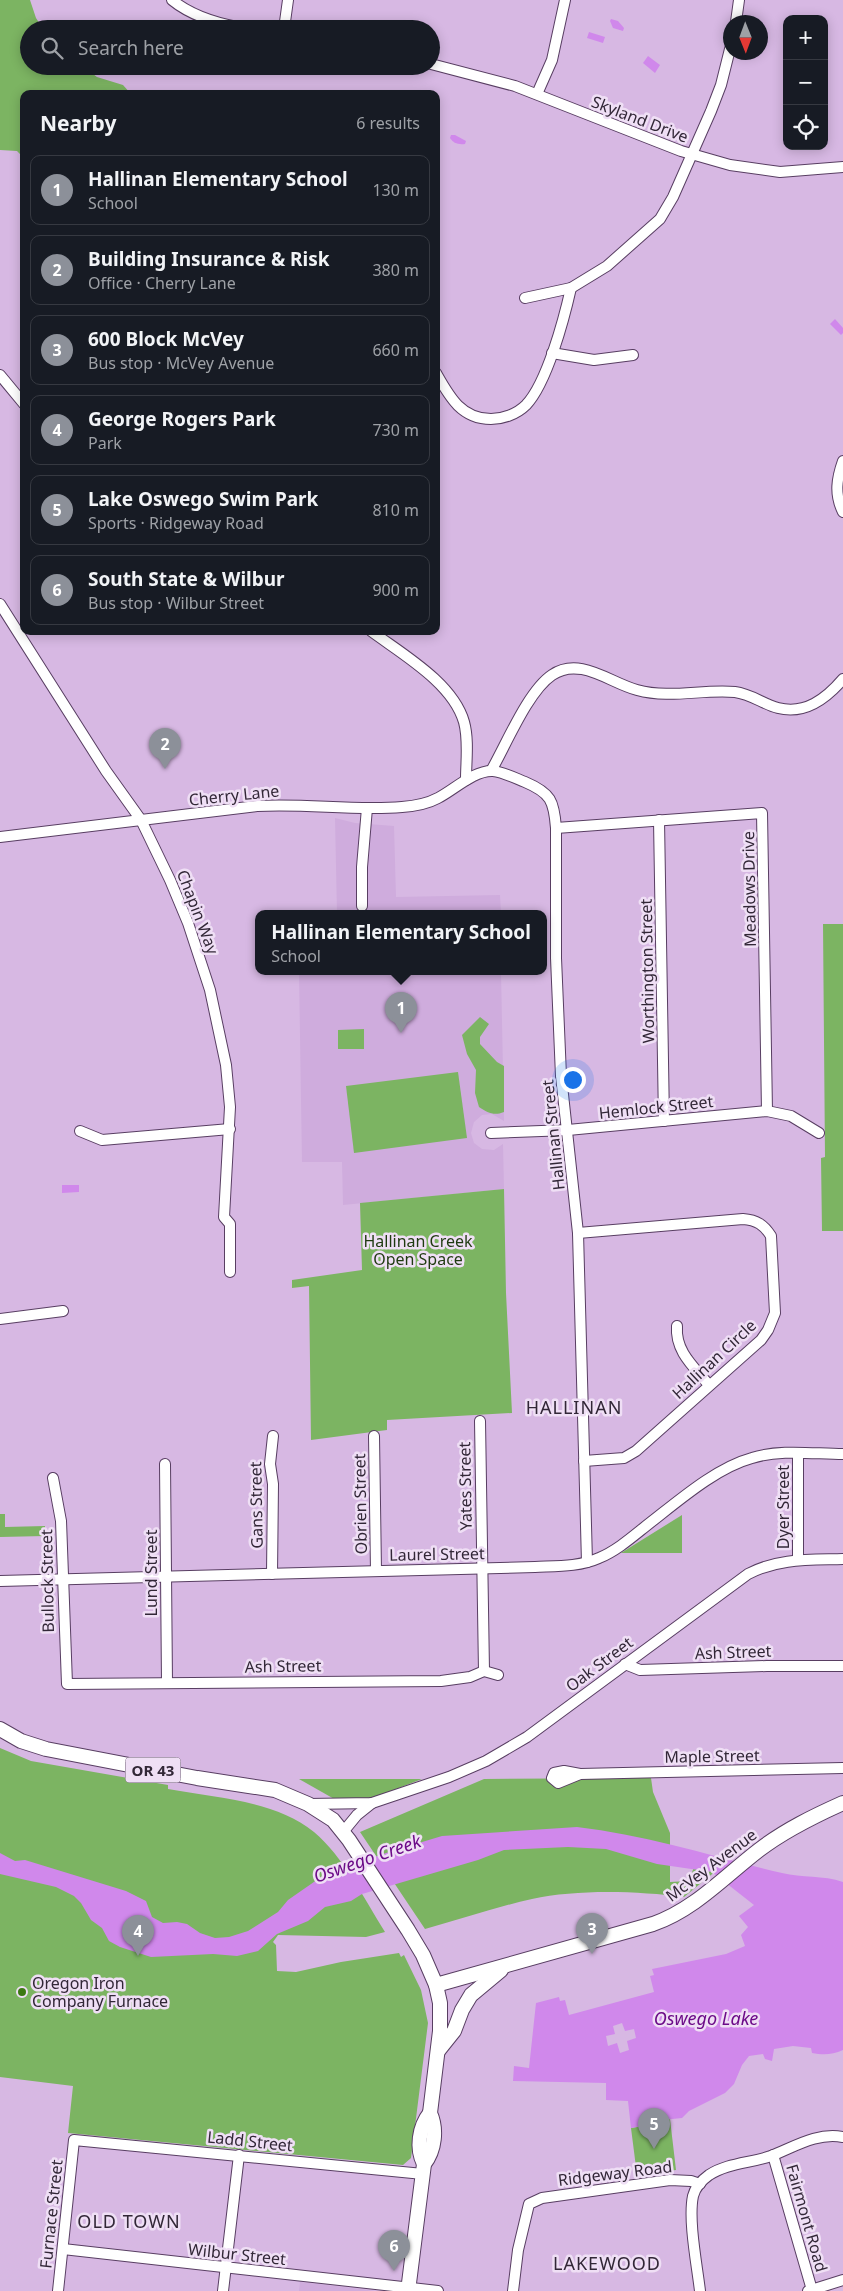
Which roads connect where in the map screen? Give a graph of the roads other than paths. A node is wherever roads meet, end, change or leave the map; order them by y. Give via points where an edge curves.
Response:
1 (172, 0) edge
2 (288, 0) edge
3 (565, 0) edge
4 (739, 0) edge
5 (737, 15) edge
6 (212, 20) edge
7 (285, 20) edge
8 (727, 60) edge
9 (440, 66) edge
10 (537, 94) junction
11 (692, 155) junction
12 (843, 167) edge
13 (571, 288) junction
14 (525, 298) dead end
15 (552, 353) junction
16 (633, 355) dead end
17 (0, 375) edge
18 (440, 380) edge
19 (20, 399) edge
20 (843, 461) edge
21 (843, 512) edge
22 (0, 604) edge
23 (376, 635) edge
24 (843, 679) edge
25 (491, 771) junction
26 (466, 780) junction
27 (367, 808) junction
28 (141, 820) junction
29 (660, 820) junction
30 (556, 828) junction
31 (0, 836) edge
32 (362, 906) dead end
33 (767, 1111) junction
34 (664, 1122) junction
35 (230, 1129) junction
36 (568, 1130) junction
37 (80, 1131) dead end
38 (491, 1133) dead end
39 (819, 1133) dead end
40 (578, 1234) junction
41 (230, 1272) dead end
42 (63, 1311) dead end
43 (0, 1319) edge
44 (677, 1326) dead end
45 (709, 1385) junction
46 (480, 1421) dead end
47 (273, 1436) dead end
48 (374, 1436) dead end
49 (798, 1454) junction
50 (843, 1454) edge
51 (584, 1461) junction
52 (165, 1464) dead end
53 (53, 1478) dead end
54 (843, 1559) edge
55 (798, 1560) junction
56 (587, 1562) junction
57 (482, 1568) junction
58 (376, 1571) junction
59 (272, 1574) junction
60 (165, 1578) junction
61 (62, 1580) junction
62 (0, 1581) edge
63 (625, 1664) junction
64 (843, 1666) edge
65 (484, 1671) junction
66 (498, 1675) dead end
67 (167, 1682) junction
68 (67, 1684) joint
69 (0, 1729) edge
70 (843, 1768) edge
71 (580, 1774) dead end
72 (372, 1803) junction
73 (843, 1803) edge
74 (308, 1804) junction
75 (346, 1836) junction
76 (508, 1965) junction
77 (436, 1984) junction
78 (438, 2051) junction
79 (843, 2138) edge
80 (74, 2140) joint
81 (240, 2155) junction
82 (773, 2155) junction
83 (424, 2169) junction
84 (700, 2184) junction
85 (63, 2249) junction
86 (226, 2268) junction
87 (843, 2280) edge
88 (408, 2289) edge
89 (810, 2290) edge
90 (58, 2291) edge
91 (223, 2291) edge
92 (438, 2291) edge
93 (513, 2291) edge
94 (700, 2291) edge

1 - 6 street via 188,11
2 - 7 street
3 - 10 street via 552,60
4 - 5 street
8 - 11 street via 721,85
9 - 10 street, Skyland Drive via 491,78
10 - 11 street, Skyland Drive
11 - 12 street, Skyland Drive via 761,171
11 - 13 street via 660,219 607,266
13 - 14 street
13 - 15 street
15 - 16 street via 594,360
15 - 18 street via 538,388 525,407 506,417 474,416 449,397
17 - 19 street
20 - 21 street via 837,495
22 - 28 street, Chapin Way via 106,771
23 - 26 street via 438,682 456,702 466,733
24 - 25 street via 820,701 790,709 777,708 734,692 648,692 591,670 563,670 553,674 536,692
25 - 26 street
25 - 30 street, Hallinan Street via 520,780 551,798
26 - 27 street, Cherry Lane via 427,803
27 - 28 street, Cherry Lane via 280,804
27 - 32 street
28 - 31 street, Cherry Lane
28 - 35 street, Chapin Way via 180,901 210,990 226,1065
29 - 30 street, Meadows Drive
29 - 33 street, Meadows Drive via 762,813
29 - 34 street, Worthington Street
30 - 36 street, Hallinan Street via 556,958 561,1076
33 - 34 street, Hemlock Street
33 - 39 street, Hemlock Street via 791,1116
34 - 36 street, Hemlock Street
35 - 37 street via 102,1140
35 - 41 street, Chapin Way via 224,1217 230,1224
36 - 38 street, Hemlock Street
36 - 40 street, Hallinan Street
40 - 45 street, Hallinan Circle via 743,1219 756,1221 766,1229 773,1245 776,1304 773,1321 761,1340
40 - 51 street, Hallinan Street
42 - 43 street
44 - 45 street via 679,1347
45 - 51 street, Hallinan Circle via 636,1451 624,1458
46 - 57 street, Yates Street
47 - 59 street, Gans Street via 270,1464 273,1484
48 - 58 street, Obrien Street
49 - 50 street, Laurel Street
49 - 55 street, Dyer Street
49 - 56 street, Laurel Street via 761,1455 737,1464 690,1491 620,1547
51 - 56 street, Hallinan Street
52 - 60 street, Lund Street
53 - 61 street, Bullock Street via 61,1521
54 - 55 street, Oak Street
55 - 63 street, Oak Street via 772,1563 748,1574
56 - 57 street, Laurel Street via 544,1567
57 - 58 street, Laurel Street
57 - 65 street, Yates Street
58 - 59 street, Laurel Street
59 - 60 street, Laurel Street
60 - 61 street, Laurel Street
60 - 67 street, Lund Street
61 - 62 street, Laurel Street
61 - 68 street, Bullock Street
63 - 64 street, Ash Street via 640,1670
63 - 72 street, Oak Street via 526,1737 486,1761
65 - 66 street
65 - 67 street, Ash Street via 470,1677 441,1681
67 - 68 street, Ash Street
69 - 74 main road, OR 43 via 21,1741 46,1749 197,1778 259,1786
70 - 71 street, Maple Street
72 - 74 street, Oak Street
72 - 75 street, Oak Street via 357,1815
73 - 76 main road, McVey Avenue via 796,1826 751,1856 685,1909 662,1921
74 - 75 main road, OR 43 via 322,1811
75 - 77 main road, OR 43 via 408,1930
76 - 77 main road, McVey Avenue
76 - 78 main road, McVey Avenue via 471,1995 454,2031
77 - 78 main road, OR 43 via 441,2017
78 - 83 main road, OR 43 via 430,2113 423,2122 419,2154
79 - 82 street via 818,2137
80 - 81 street, Ladd Street
80 - 85 street, Furnace Street
81 - 83 street, Ladd Street
81 - 86 street
82 - 84 street via 728,2167 710,2175
82 - 89 street, Fairmont Road
83 - 88 main road, OR 43
84 - 93 street, Ridgeway Road via 670,2180 542,2198 529,2204
84 - 94 street via 693,2196 692,2207
85 - 86 street, Wilbur Street
85 - 90 street, Furnace Street
86 - 88 street, Wilbur Street
86 - 91 street
87 - 89 street
88 - 92 street, Wilbur Street

